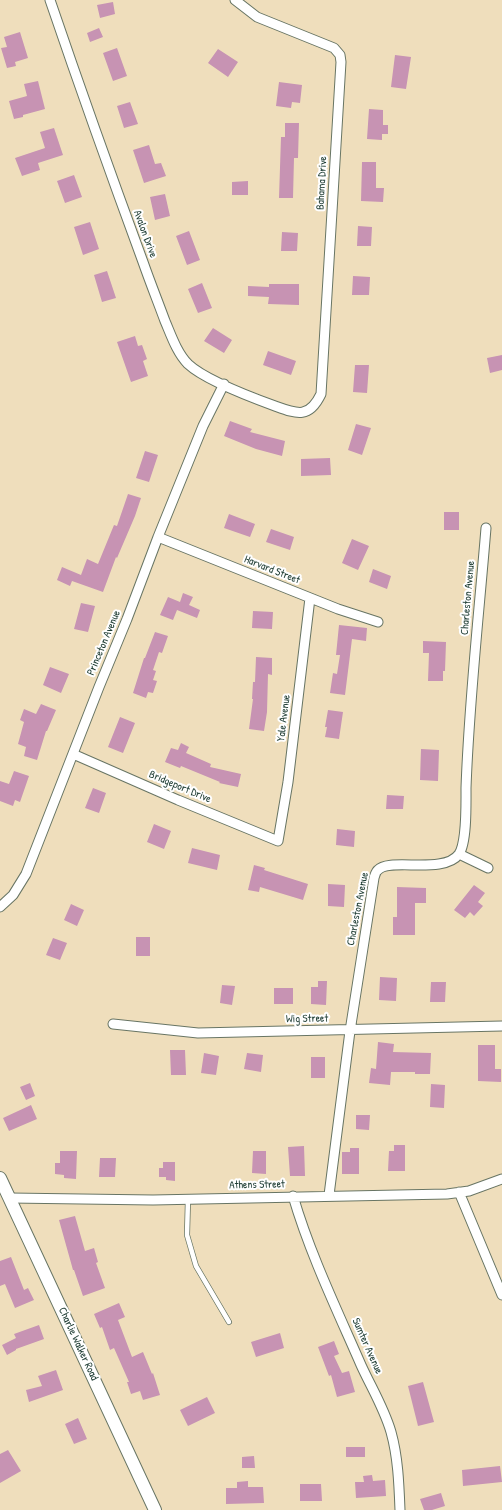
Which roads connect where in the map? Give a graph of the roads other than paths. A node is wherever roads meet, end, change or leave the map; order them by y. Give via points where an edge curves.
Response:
1 (50, 0) edge
2 (235, 0) edge
3 (224, 384) junction
4 (292, 412) joint
5 (486, 528) dead end
6 (158, 537) junction
7 (310, 598) junction
8 (378, 622) dead end
9 (73, 754) junction
10 (278, 841) joint
11 (459, 854) junction
12 (488, 868) dead end
13 (0, 907) edge
14 (113, 1024) dead end
15 (502, 1026) edge
16 (350, 1030) junction
17 (502, 1179) edge
18 (1, 1180) edge
19 (459, 1192) junction
20 (329, 1195) junction
21 (293, 1196) junction
22 (10, 1198) junction
23 (188, 1199) junction
24 (502, 1295) edge
25 (229, 1322) dead end
26 (155, 1510) edge
27 (400, 1510) edge

1 - 3 street, Avalon Drive via 95,132 175,345 188,363
2 - 4 street, Bahama Drive via 257,17 334,48 340,54 321,394 310,410
3 - 4 street, Avalon Drive
3 - 6 street, Princeton Avenue via 203,426
5 - 11 street, Charleston Avenue via 467,746 465,824 463,846
6 - 7 street, Harvard Street
6 - 9 street, Princeton Avenue
7 - 8 street, Harvard Street
7 - 10 street, Yale Avenue via 288,782
9 - 10 street, Bridgeport Drive
9 - 13 street, Princeton Avenue via 26,874 13,895
11 - 12 street
11 - 16 street, Charleston Avenue via 452,860 432,865 385,865 378,870 374,878
14 - 16 street, Wig Street via 198,1033
15 - 16 street, Wig Street
16 - 20 street, Charleston Avenue
17 - 19 street, Athens Street
18 - 22 street, Charlie Walker Road
19 - 20 street, Athens Street
19 - 24 street
20 - 21 street, Athens Street
21 - 23 street, Athens Street
21 - 27 street, Sumter Avenue via 302,1228 391,1432 398,1466
22 - 23 street, Athens Street
22 - 26 street, Charlie Walker Road
23 - 25 lane via 187,1235 196,1266

